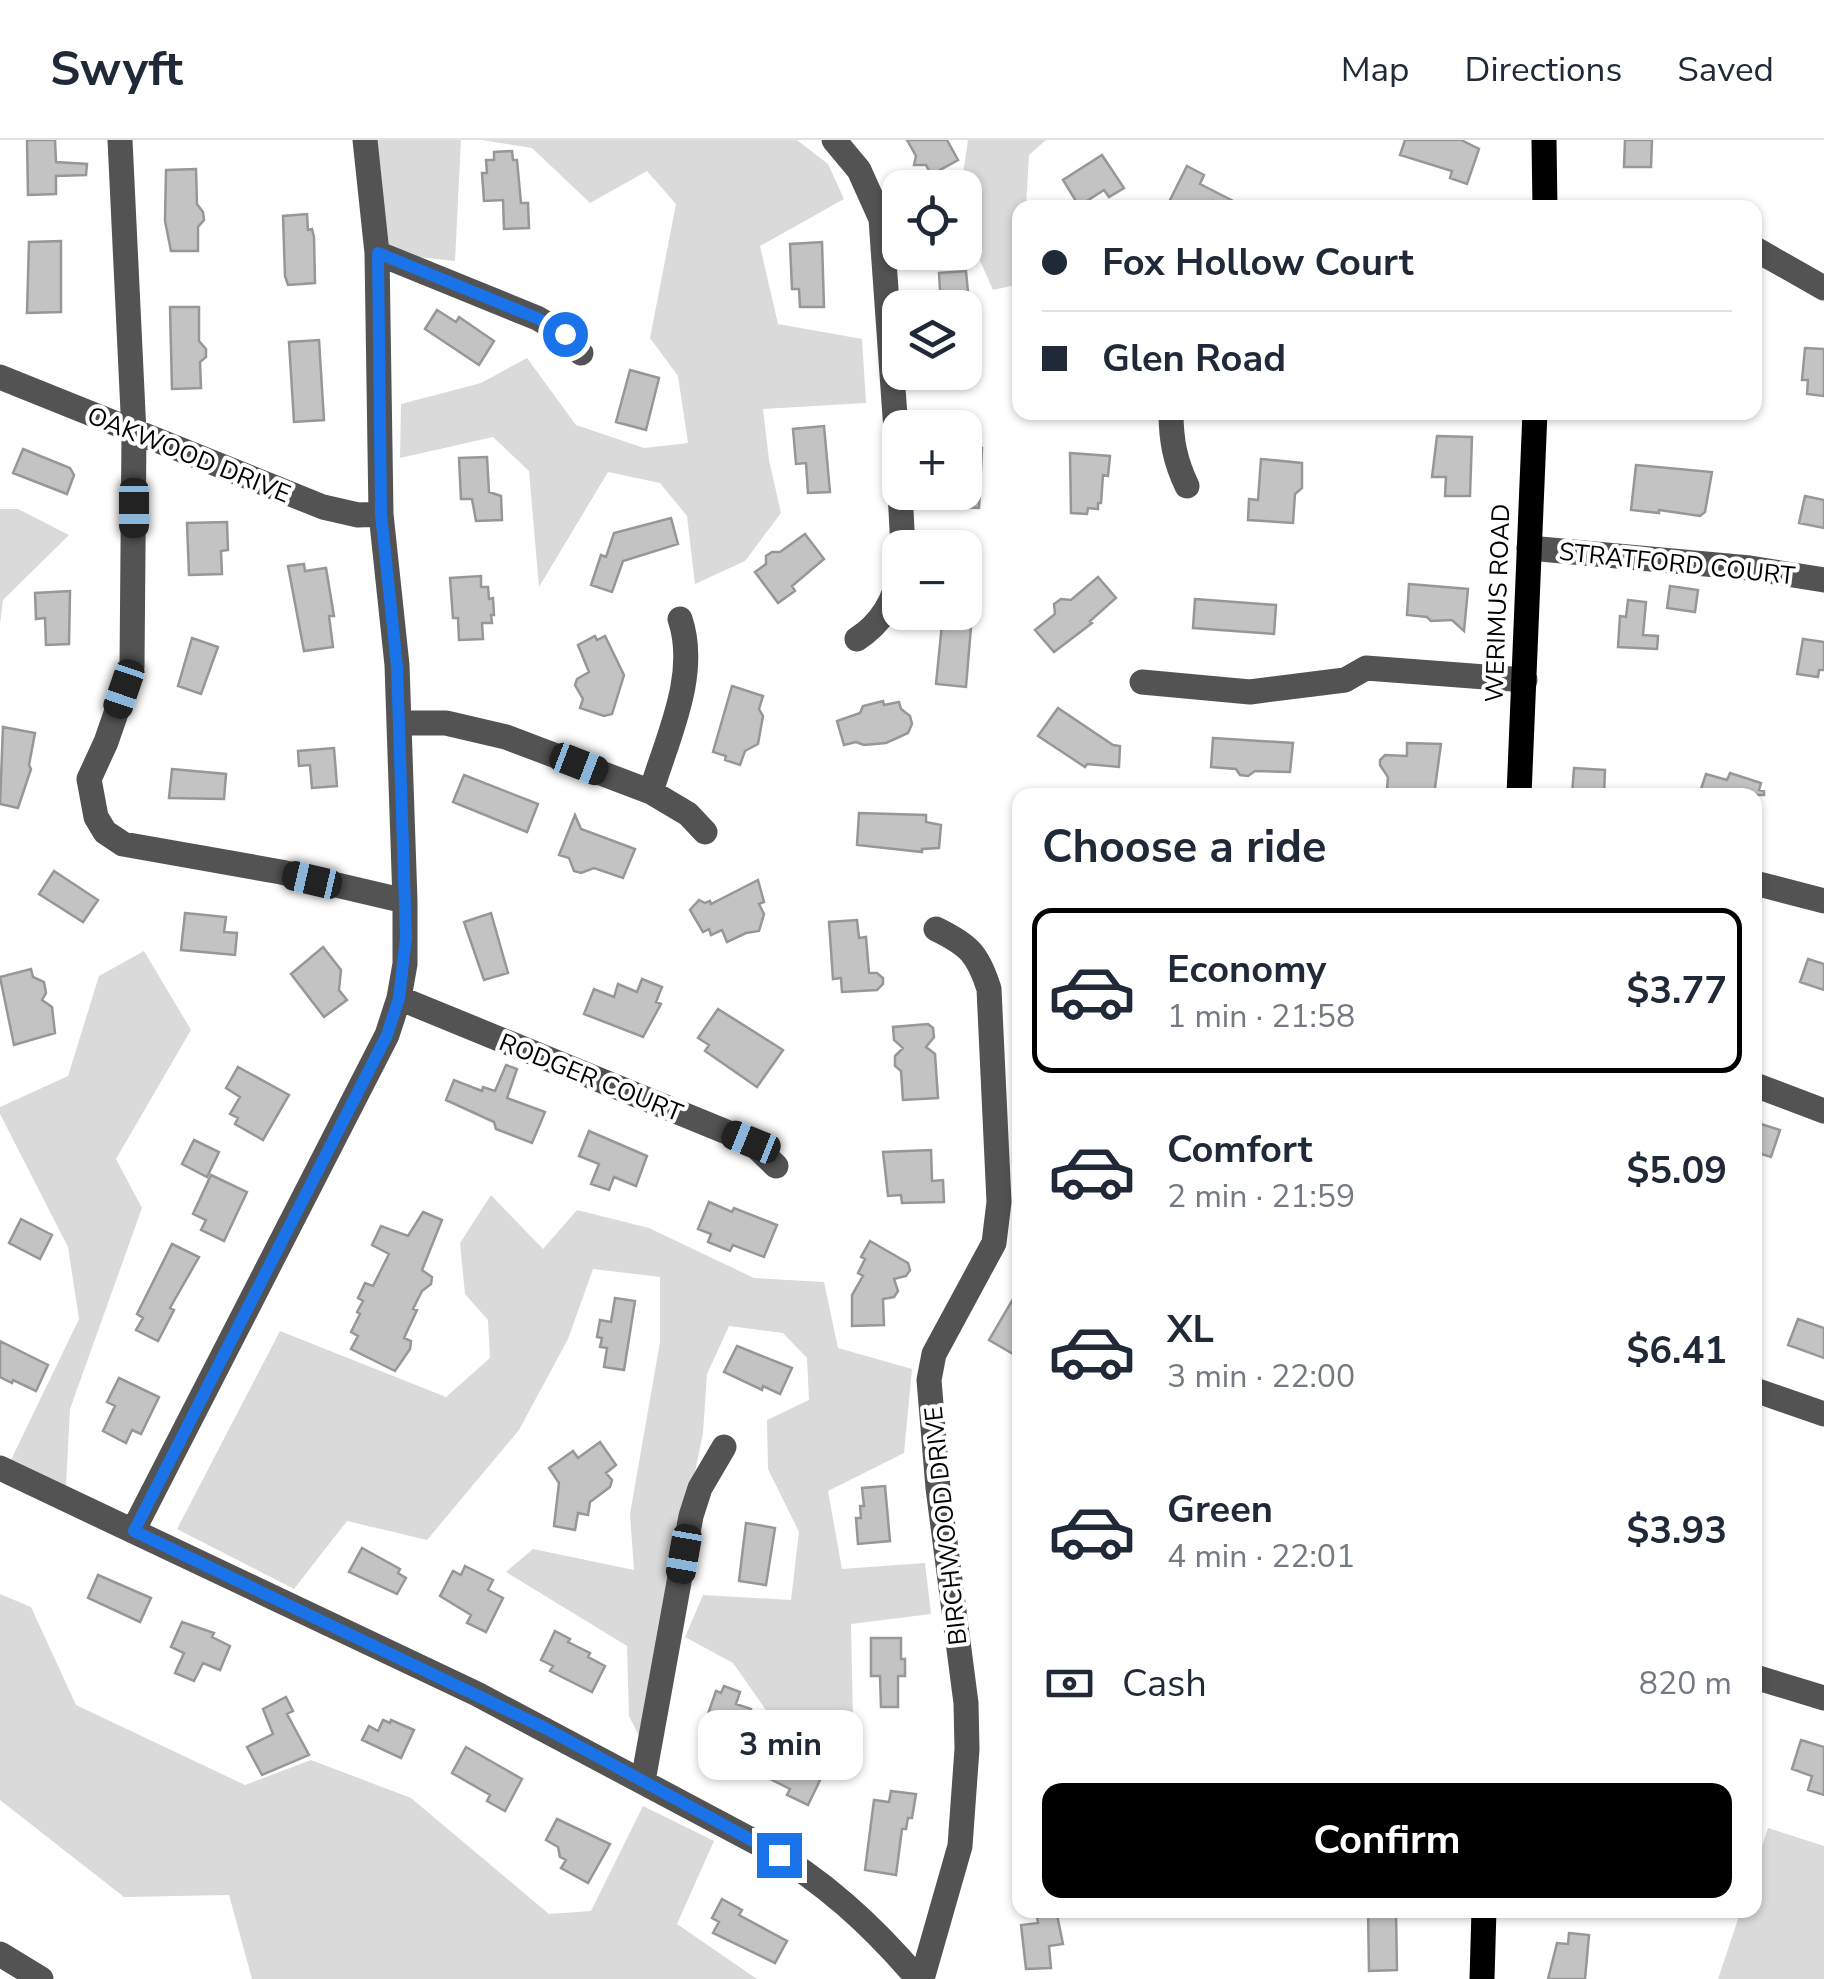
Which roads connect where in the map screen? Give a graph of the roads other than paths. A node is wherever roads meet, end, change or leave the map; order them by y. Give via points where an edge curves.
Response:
1 (120, 140) edge
2 (365, 140) edge
3 (834, 140) edge
4 (1544, 140) edge
5 (1545, 200) edge
6 (378, 253) junction
7 (1762, 253) edge
8 (1824, 288) edge
9 (581, 353) dead end
10 (0, 377) edge
11 (894, 410) edge
12 (1171, 420) edge
13 (1535, 420) edge
14 (134, 433) junction
15 (1186, 486) dead end
16 (381, 514) junction
17 (1530, 548) junction
18 (1824, 580) edge
19 (882, 616) edge
20 (680, 619) dead end
21 (857, 639) dead end
22 (1525, 680) junction
23 (1142, 682) dead end
24 (400, 723) junction
25 (1519, 788) edge
26 (651, 792) junction
27 (705, 832) dead end
28 (1762, 884) edge
29 (405, 901) junction
30 (1824, 901) edge
31 (936, 928) dead end
32 (399, 998) junction
33 (1762, 1088) edge
34 (1824, 1110) edge
35 (776, 1166) dead end
36 (1009, 1220) edge
37 (1762, 1392) edge
38 (1824, 1414) edge
39 (724, 1447) dead end
40 (0, 1468) edge
41 (134, 1531) junction
42 (1762, 1679) edge
43 (1824, 1698) edge
44 (643, 1781) junction
45 (1484, 1918) edge
46 (0, 1954) edge
47 (41, 1979) edge
48 (920, 1979) edge
49 (1482, 1979) edge

1 - 14 street
2 - 6 street
3 - 11 street via 860,170 881,220
4 - 5 main road
6 - 9 street via 537,318
6 - 16 street
7 - 8 street
10 - 14 street, OAKWOOD DRIVE
12 - 15 street
13 - 17 main road, WERIMUS ROAD
14 - 16 street, OAKWOOD DRIVE via 323,507
14 - 29 street via 132,667 89,779 96,818 123,844
16 - 24 street
17 - 18 street, STRATFORD COURT
17 - 22 main road, WERIMUS ROAD
19 - 21 street
20 - 26 street via 687,669
22 - 23 street via 1366,668 1345,680 1250,692
22 - 25 main road, WERIMUS ROAD
24 - 26 street via 446,723 506,737
24 - 29 street
26 - 27 street
28 - 30 street
29 - 32 street
31 - 36 street, BIRCHWOOD DRIVE via 962,941 980,961 989,989 1000,1202
32 - 35 street, RODGER COURT via 751,1142
32 - 41 street via 387,1035
33 - 34 street
36 - 48 street, BIRCHWOOD DRIVE via 934,1354 929,1380 967,1749 960,1846
37 - 38 street
39 - 44 street via 691,1516
40 - 41 street
41 - 44 street
42 - 43 street
44 - 48 street via 797,1865 836,1894
45 - 49 main road
46 - 47 street

